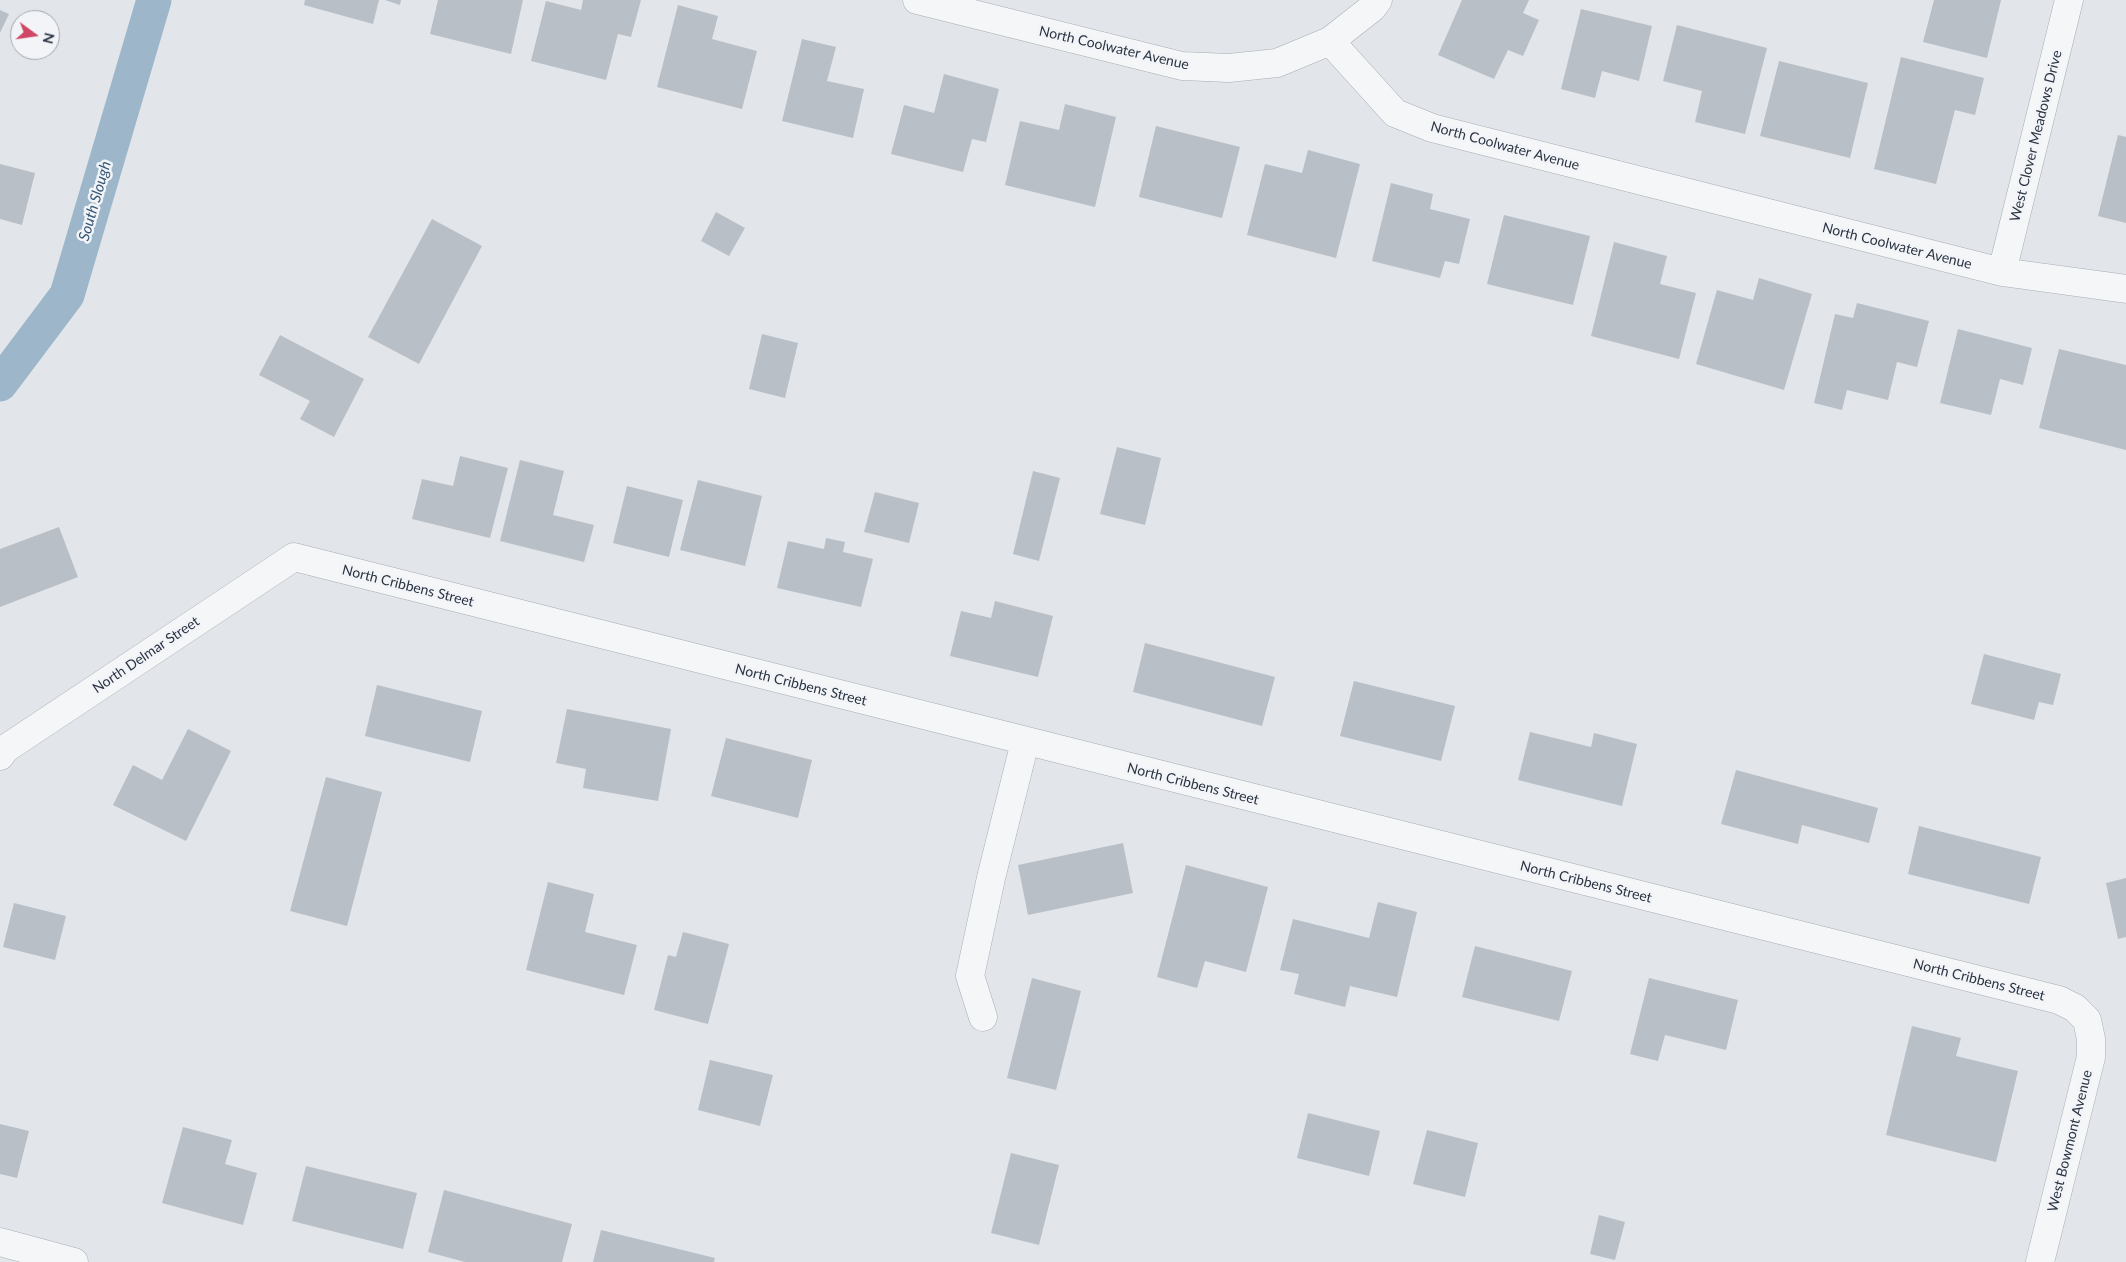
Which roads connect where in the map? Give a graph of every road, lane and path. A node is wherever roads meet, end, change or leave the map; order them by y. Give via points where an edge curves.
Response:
1 (917, 0) edge
2 (1378, 0) edge
3 (2069, 0) edge
4 (998, 10) edge
5 (1330, 41) junction
6 (2002, 272) junction
7 (2126, 289) edge
8 (294, 557) joint
9 (1025, 742) junction
10 (0, 756) edge
11 (983, 1017) dead end
12 (2087, 1020) joint
13 (0, 1242) edge
14 (74, 1262) edge
15 (2040, 1262) edge

1 - 4 street, North Coolwater Avenue
2 - 5 street
3 - 6 street, West Clover Meadows Drive
4 - 5 street, North Coolwater Avenue via 1182,66 1228,68 1277,62
5 - 6 street, North Coolwater Avenue via 1395,113 1432,128
6 - 7 street, North Coolwater Avenue
8 - 9 street, North Cribbens Street
8 - 10 street, North Delmar Street via 5,749
9 - 11 street via 970,976
9 - 12 street, North Cribbens Street via 2059,1000 2075,1008
12 - 15 street, West Bowmont Avenue via 2091,1057
13 - 14 street

